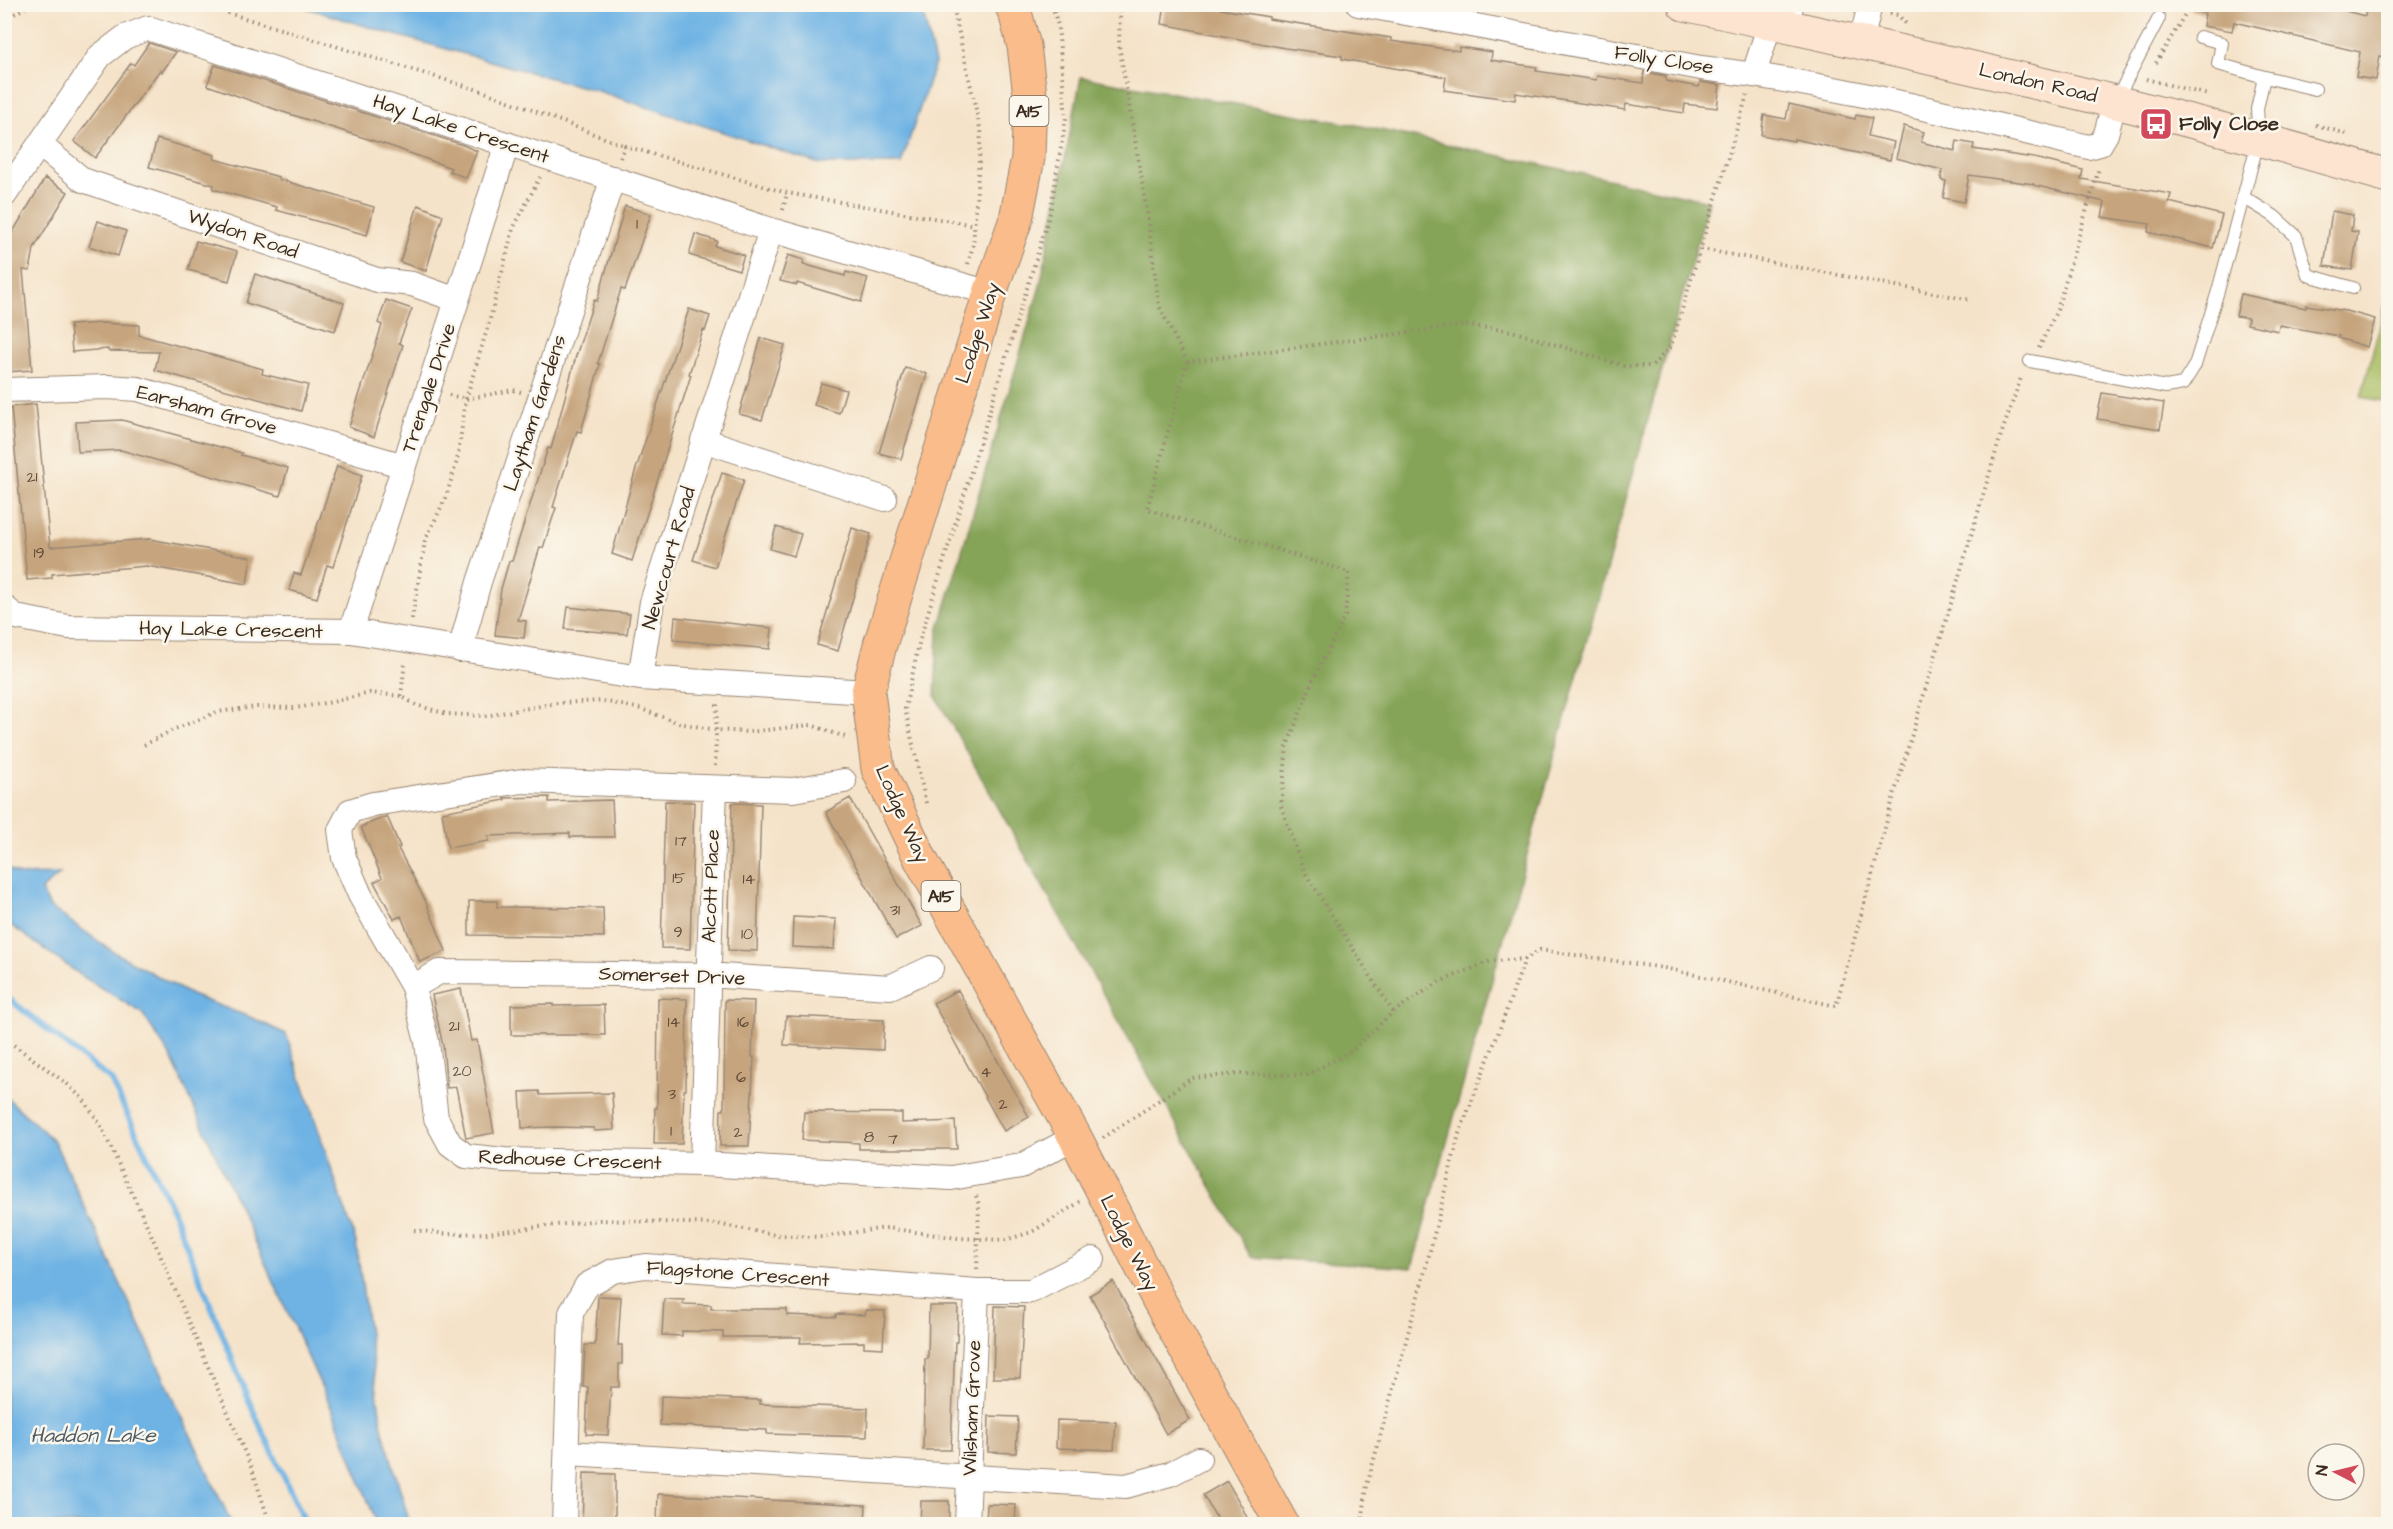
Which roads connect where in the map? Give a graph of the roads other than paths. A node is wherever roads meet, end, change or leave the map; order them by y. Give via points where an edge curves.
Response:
1 (1011, 4) edge
2 (1358, 4) edge
3 (1684, 4) edge
4 (1870, 4) edge
5 (2159, 18) dead end
6 (1787, 19) edge
7 (2200, 37) dead end
8 (1861, 43) junction
9 (1754, 74) junction
10 (2261, 76) junction
11 (2315, 89) dead end
12 (2123, 103) junction
13 (2259, 138) junction
14 (507, 144) junction
15 (40, 145) junction
16 (2388, 176) edge
17 (613, 178) junction
18 (4, 196) edge
19 (2243, 197) junction
20 (771, 230) junction
21 (2353, 288) dead end
22 (976, 289) junction
23 (457, 300) junction
24 (2030, 361) road end
25 (4, 390) edge
26 (703, 440) junction
27 (404, 466) junction
28 (885, 499) dead end
29 (4, 607) edge
30 (351, 632) junction
31 (460, 650) junction
32 (640, 678) junction
33 (868, 692) junction
34 (844, 781) dead end
35 (715, 788) junction
36 (931, 968) dead end
37 (707, 975) junction
38 (413, 987) junction
39 (1091, 1135) junction
40 (702, 1164) junction
41 (1093, 1260) dead end
42 (977, 1291) junction
43 (567, 1453) junction
44 (1199, 1459) dead end
45 (969, 1478) junction
46 (564, 1524) edge
47 (967, 1524) edge
48 (1282, 1524) edge

1 - 22 main road, Lodge Way / A15 via 1024,46 1030,95 1028,158 1016,219
2 - 9 street, Folly Close via 1690,66
3 - 6 main road, London Road
4 - 8 street
5 - 12 lane
6 - 8 main road, London Road
6 - 9 street
7 - 10 lane via 2222,43 2218,64
8 - 12 main road, London Road
9 - 12 street, Folly Close via 2089,147 2100,144
10 - 11 lane
10 - 13 lane
12 - 13 main road, London Road
13 - 16 main road, London Road
13 - 19 lane
14 - 15 street, Hay Lake Crescent via 148,28 124,37 100,56
14 - 17 street, Hay Lake Crescent
14 - 23 street, Trengale Drive
15 - 18 street, Hay Lake Crescent
15 - 23 street, Wydon Road via 83,180 378,280 412,284
17 - 20 street, Hay Lake Crescent
17 - 31 street, Laytham Gardens
19 - 21 lane via 2274,216 2296,236 2308,275
19 - 24 lane via 2195,365 2183,384 2166,387
20 - 22 street, Hay Lake Crescent
20 - 26 street, Newcourt Road
22 - 33 main road, Lodge Way / A15
23 - 27 street, Trengale Drive
25 - 27 street, Earsham Grove via 138,389
26 - 28 street
26 - 32 street, Newcourt Road via 652,602
27 - 30 street, Trengale Drive
29 - 30 street, Hay Lake Crescent via 16,617 68,627
30 - 31 street, Hay Lake Crescent
31 - 32 street, Hay Lake Crescent
32 - 33 street, Hay Lake Crescent
33 - 39 main road, Lodge Way / A15 via 878,769 921,860
34 - 35 street, Redhouse Crescent via 793,790
35 - 37 street, Alcott Place
35 - 38 street, Redhouse Crescent via 522,781 350,811 340,830 344,858 360,895
36 - 37 street, Somerset Drive via 890,987
37 - 38 street, Somerset Drive via 439,972
37 - 40 street, Alcott Place
38 - 40 street, Redhouse Crescent via 427,1042 436,1118 450,1144 466,1156
39 - 40 street, Redhouse Crescent via 1021,1166 951,1178
39 - 48 main road, Lodge Way / A15 via 1156,1297
41 - 42 street, Flagstone Crescent via 1031,1291
42 - 43 street, Flagstone Crescent via 645,1266 613,1271 587,1286 571,1312
42 - 45 street, Wilsham Grove
43 - 45 street
43 - 46 street, Flagstone Crescent
44 - 45 street via 1170,1474 1126,1486
45 - 47 street, Wilsham Grove

